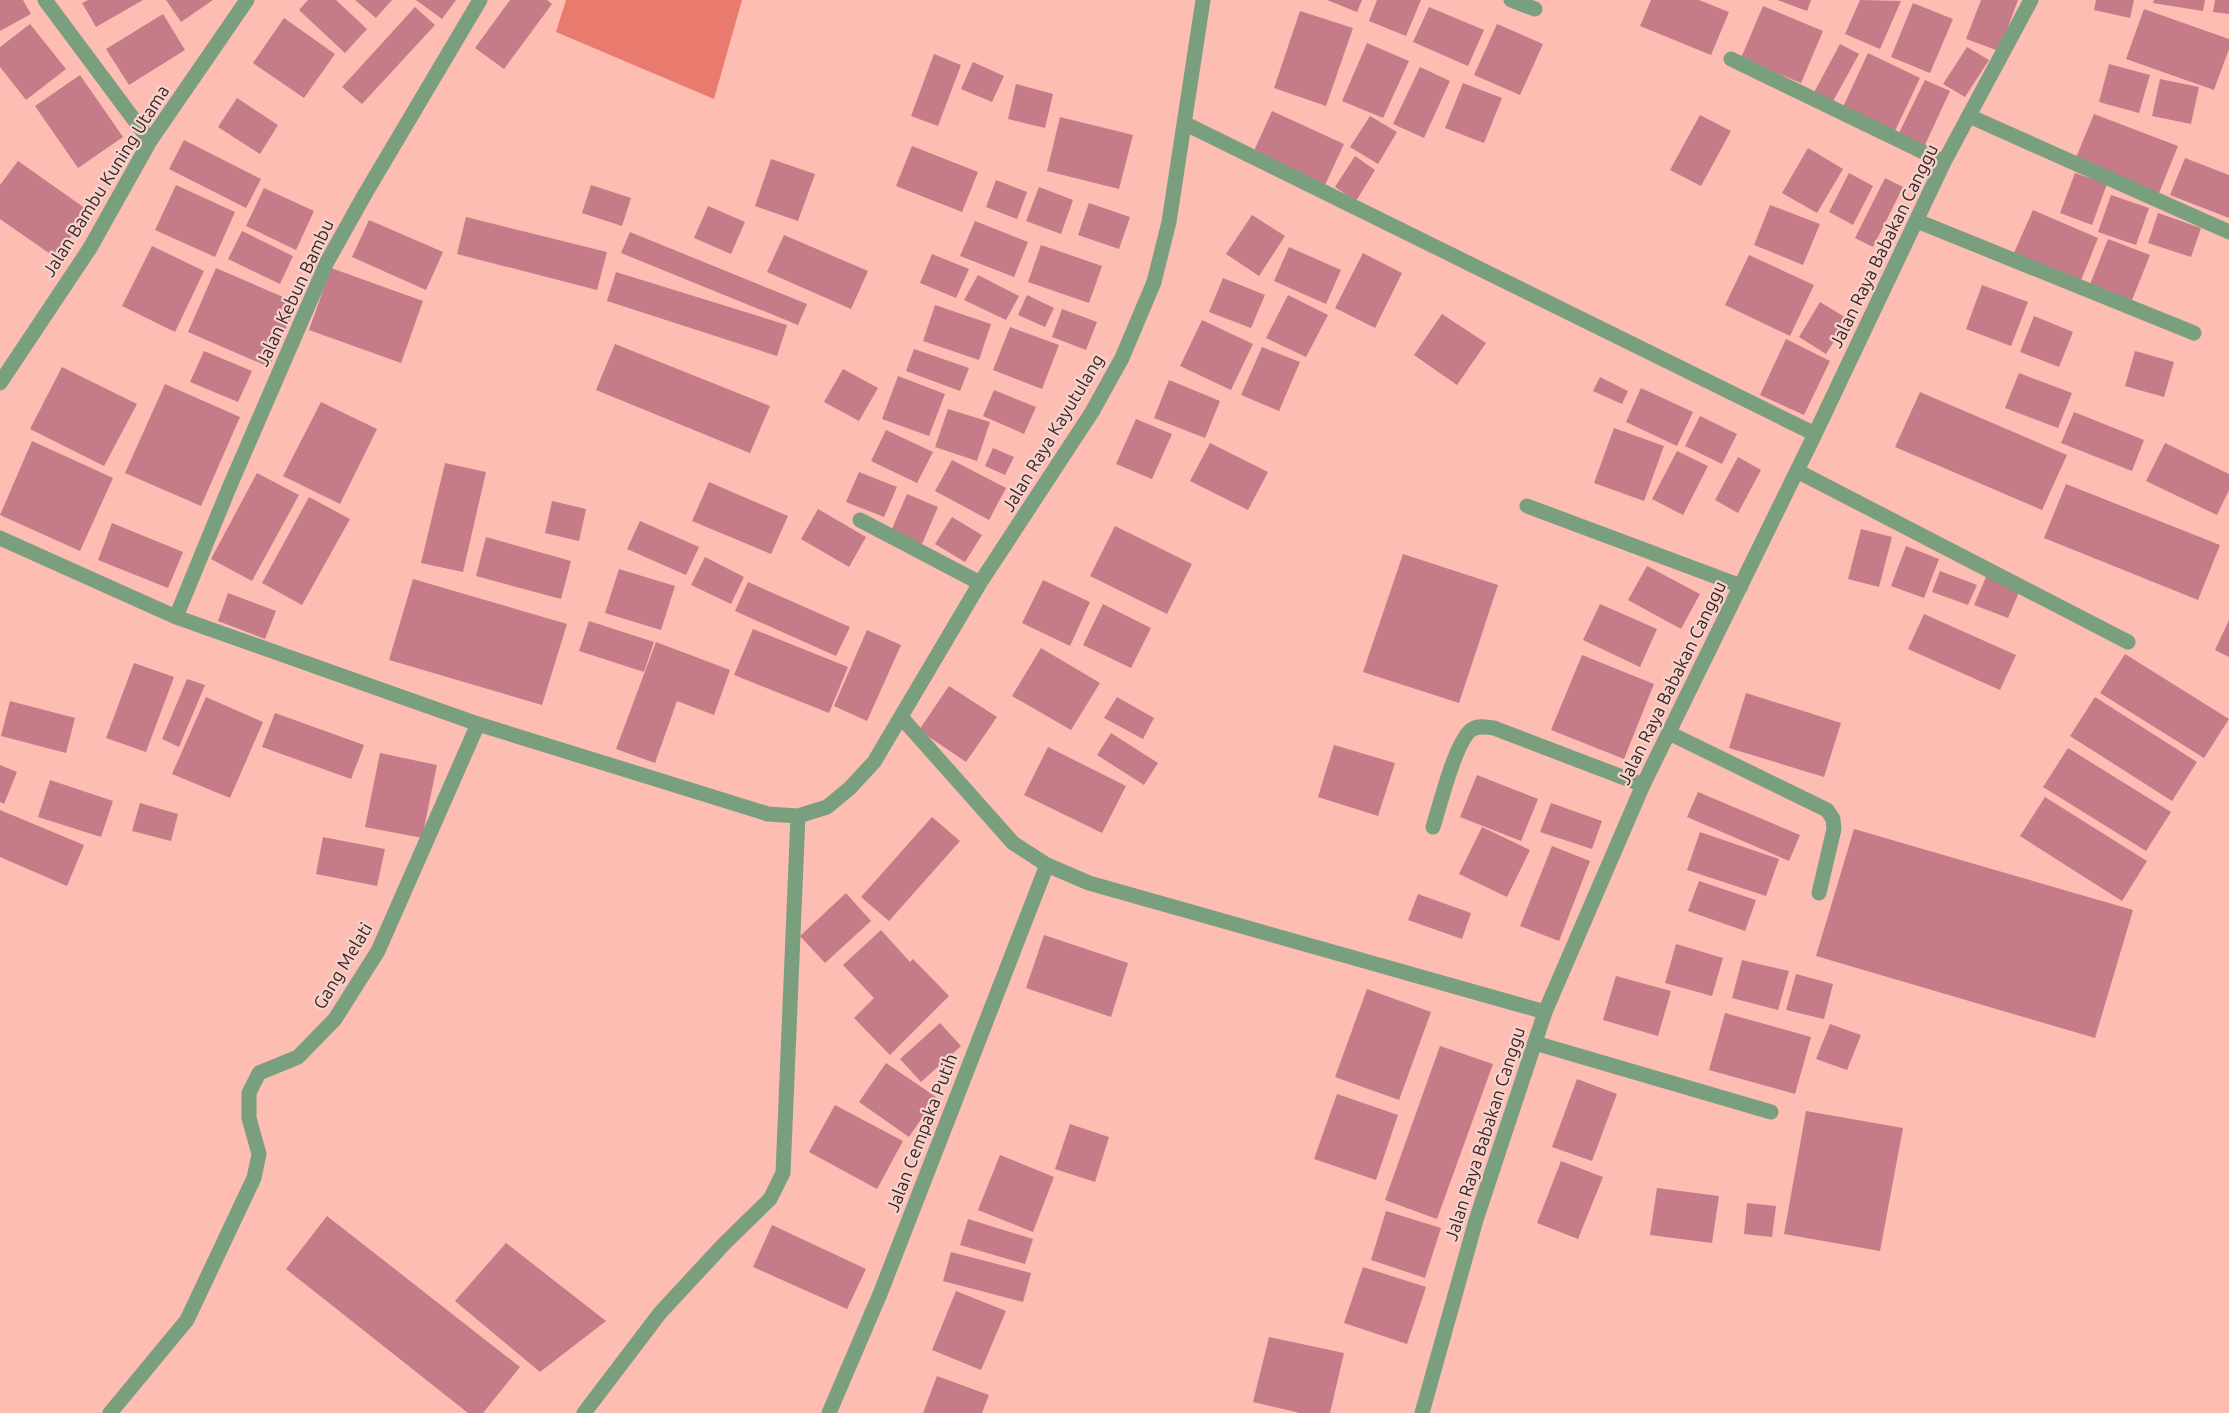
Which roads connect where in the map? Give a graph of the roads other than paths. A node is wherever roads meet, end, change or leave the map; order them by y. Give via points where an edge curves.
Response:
1 (45, 0) edge
2 (247, 0) edge
3 (480, 0) edge
4 (1203, 0) edge
5 (1511, 0) edge
6 (2031, 0) edge
7 (1535, 9) dead end
8 (1731, 59) dead end
9 (1969, 116) junction
10 (1184, 123) junction
11 (150, 141) junction
12 (1944, 162) junction
13 (1917, 221) junction
14 (2229, 232) edge
15 (2194, 333) dead end
16 (0, 382) edge
17 (1815, 435) junction
18 (1797, 471) junction
19 (1527, 506) dead end
20 (860, 520) dead end
21 (0, 538) edge
22 (980, 583) junction
23 (1741, 586) junction
24 (176, 617) junction
25 (2128, 642) dead end
26 (901, 717) junction
27 (478, 724) junction
28 (1669, 732) junction
29 (1642, 785) junction
30 (798, 816) junction
31 (1433, 827) dead end
32 (1047, 865) junction
33 (1819, 893) dead end
34 (1545, 1012) junction
35 (1535, 1043) junction
36 (1771, 1112) dead end
37 (110, 1413) edge
38 (584, 1413) edge
39 (829, 1413) edge
40 (1422, 1413) edge

1 - 11 street
2 - 11 street, Jalan Bambu Kuning Utama
3 - 24 street, Jalan Kebun Bambu via 327,262
4 - 10 street, Jalan Raya Kayutulang
5 - 7 street
6 - 9 street, Jalan Raya Babakan Canggu
8 - 12 street
9 - 12 street, Jalan Raya Babakan Canggu
9 - 14 street
10 - 17 street
10 - 22 street, Jalan Raya Kayutulang via 1169,222 1156,272 1122,358 1058,467
11 - 16 street, Jalan Bambu Kuning Utama via 90,248
12 - 13 street, Jalan Raya Babakan Canggu
13 - 15 street
13 - 17 street, Jalan Raya Babakan Canggu
17 - 18 street, Jalan Raya Babakan Canggu
18 - 23 street, Jalan Raya Babakan Canggu
18 - 25 street
19 - 23 street
20 - 22 street
21 - 24 street
22 - 26 street, Jalan Raya Kayutulang
23 - 28 street, Jalan Raya Babakan Canggu
24 - 27 street
26 - 30 street, Jalan Raya Kayutulang via 874,762 850,788 827,807
26 - 32 street via 1014,843
27 - 30 street via 768,814
27 - 37 street, Gang Melati via 378,951 335,1019 298,1057 260,1073 249,1093 249,1118 259,1154 254,1178 187,1320
28 - 29 street, Jalan Raya Babakan Canggu
28 - 33 street via 1827,810 1834,829
29 - 31 street via 1481,726 1461,742
29 - 34 street, Jalan Raya Babakan Canggu
30 - 38 street via 783,1173 770,1199 660,1313
32 - 34 street via 1089,883
32 - 39 street, Jalan Cempaka Putih via 880,1294
34 - 35 street, Jalan Raya Babakan Canggu
35 - 36 street
35 - 40 street, Jalan Raya Babakan Canggu via 1476,1220

